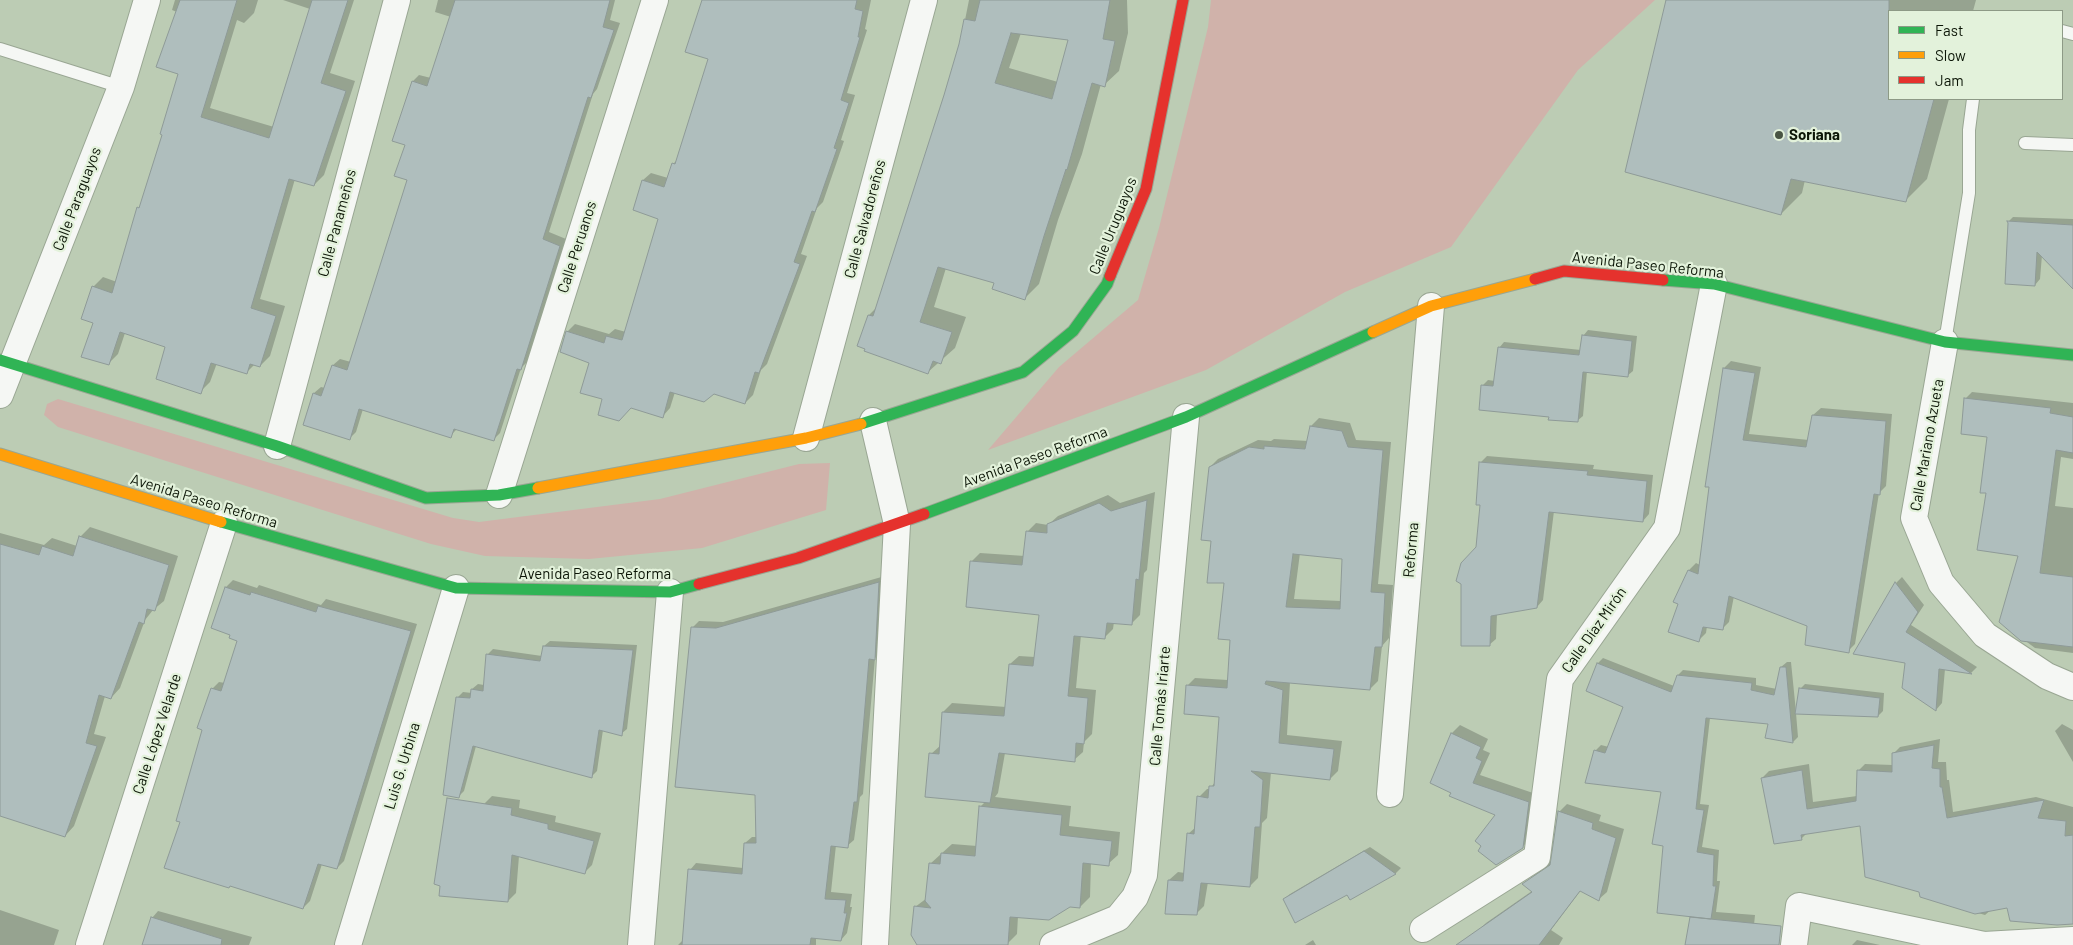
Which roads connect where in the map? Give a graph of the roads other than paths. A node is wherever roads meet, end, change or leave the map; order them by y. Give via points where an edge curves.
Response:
1 (147, 0) edge
2 (397, 0) edge
3 (656, 0) edge
4 (924, 0) edge
5 (1183, 0) edge
6 (0, 49) edge
7 (121, 87) junction
8 (1973, 100) edge
9 (2025, 143) dead end
10 (2073, 145) edge
11 (1714, 284) junction
12 (1431, 306) junction
13 (1945, 342) junction
14 (2073, 355) edge
15 (7, 362) edge
16 (0, 395) edge
17 (1186, 417) junction
18 (873, 421) junction
19 (806, 438) junction
20 (276, 446) junction
21 (0, 454) edge
22 (499, 495) junction
23 (224, 523) junction
24 (897, 524) junction
25 (456, 588) junction
26 (670, 592) junction
27 (2073, 687) edge
28 (1390, 794) dead end
29 (1423, 929) dead end
30 (2073, 940) edge
31 (89, 945) edge
32 (348, 945) edge
33 (641, 945) edge
34 (875, 945) edge
35 (1053, 945) edge
36 (1794, 945) edge

1 - 7 street, Calle Paraguayos
2 - 20 street, Calle Panameños
3 - 22 street, Calle Peruanos
4 - 19 street, Calle Salvadoreños
5 - 18 main road, Calle Uruguayos via 1146,189 1107,284 1073,331 1023,372
6 - 7 lane
7 - 15 street, Calle Paraguayos
8 - 13 lane via 1969,130 1969,193
9 - 10 lane
11 - 12 main road, Avenida Paseo Reforma via 1564,271
11 - 13 main road, Avenida Paseo Reforma
11 - 29 street, Calle Díaz Mirón via 1667,528 1560,679 1537,857
12 - 17 main road, Avenida Paseo Reforma
12 - 28 street, Reforma
13 - 14 main road, Avenida Paseo Reforma
13 - 27 street, Calle Mariano Azueta via 1914,518 1941,583 1985,635 2047,676
15 - 16 street, Calle Paraguayos
15 - 20 main road
17 - 24 main road, Avenida Paseo Reforma
17 - 35 street, Calle Tomás Iriarte via 1144,875 1135,897 1118,918
18 - 19 main road
18 - 24 street
19 - 22 main road
20 - 22 main road via 426,498
21 - 23 main road, Avenida Paseo Reforma
23 - 25 main road, Avenida Paseo Reforma
23 - 31 street, Calle López Velarde
24 - 26 main road, Avenida Paseo Reforma via 798,558
24 - 34 street
25 - 26 main road, Avenida Paseo Reforma
25 - 32 street, Luis G. Urbina
26 - 33 street
30 - 36 street via 1984,945 1799,906

